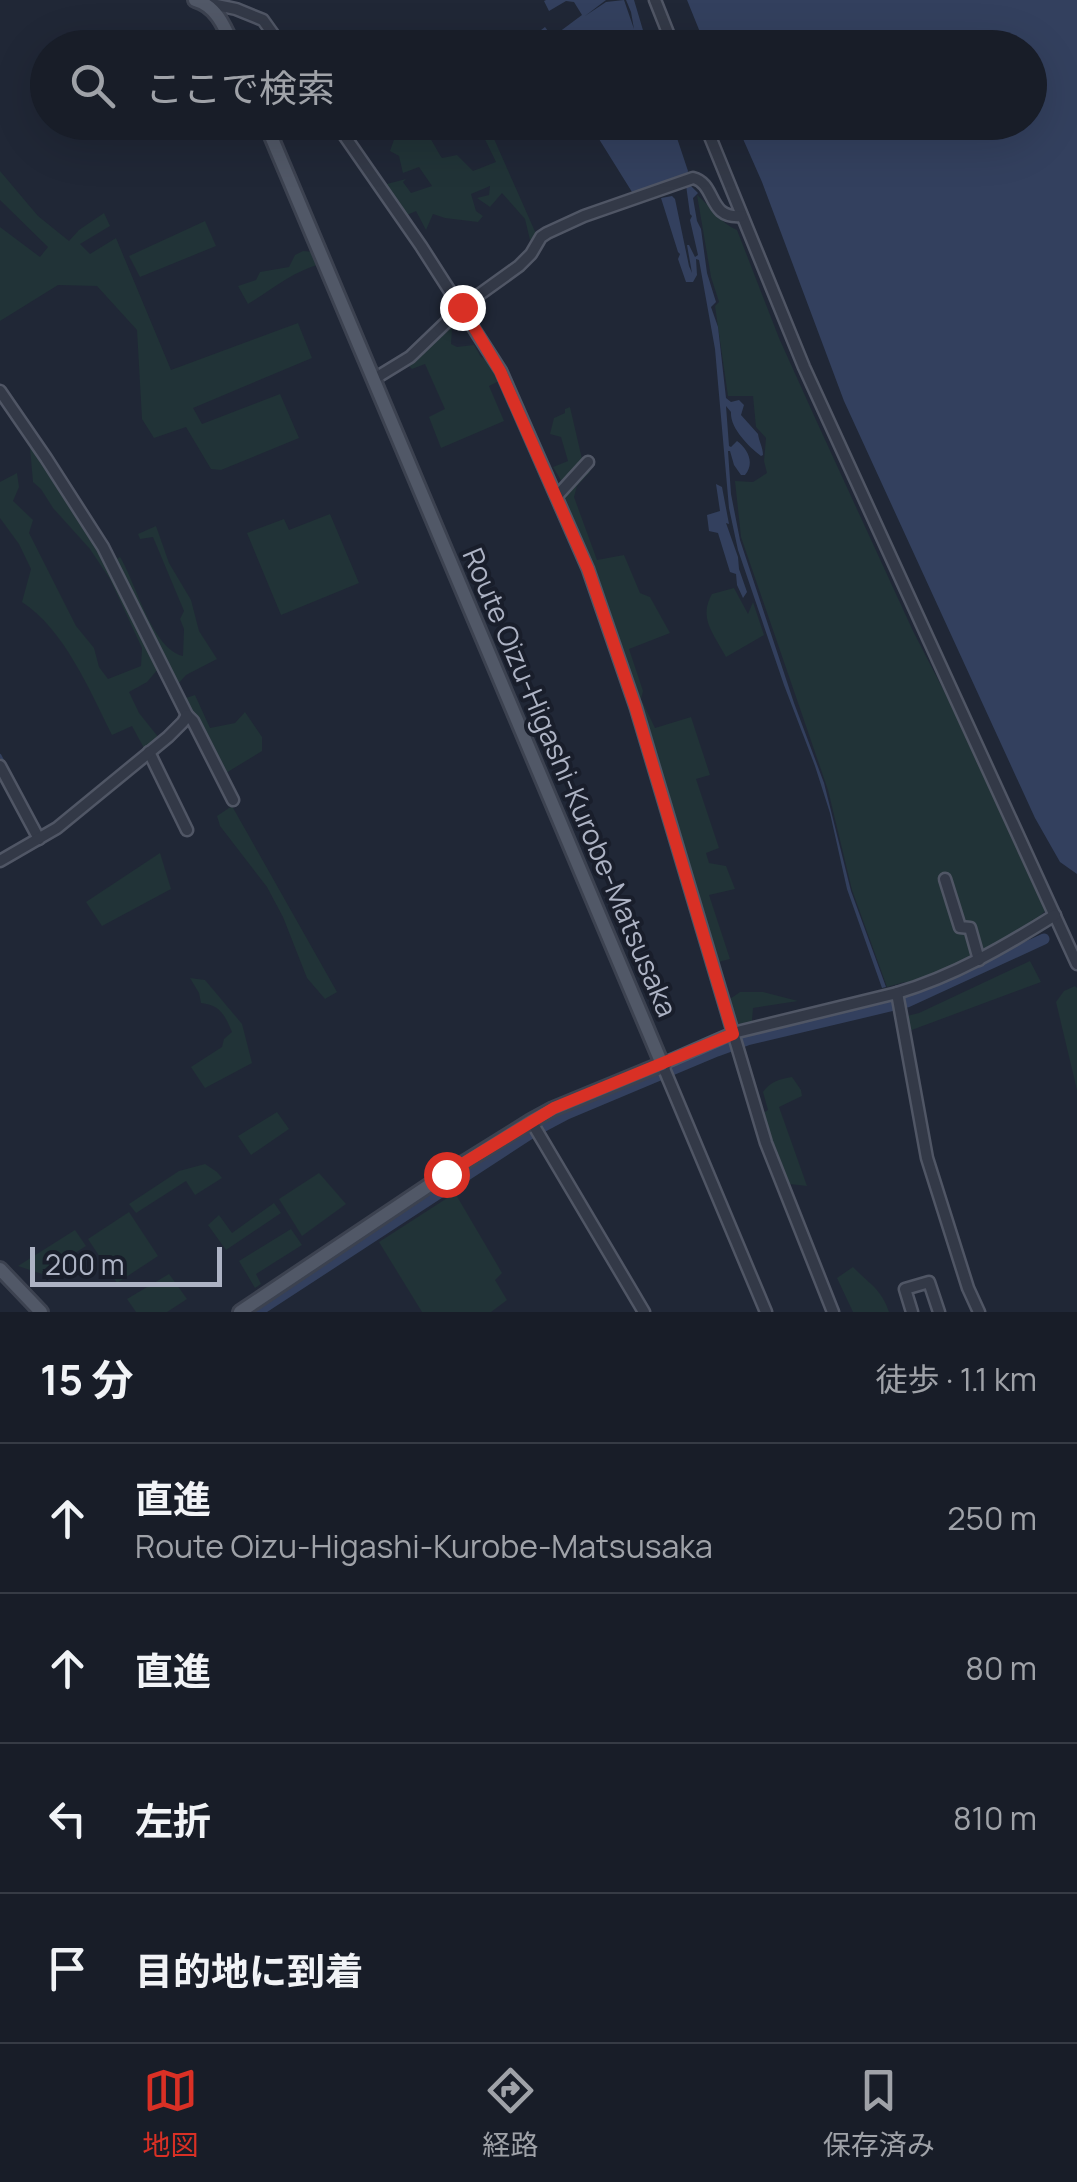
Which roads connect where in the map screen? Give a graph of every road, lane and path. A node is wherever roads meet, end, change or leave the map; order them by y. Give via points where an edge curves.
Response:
1 (655, 0) edge
2 (201, 1) edge
3 (226, 30) edge
4 (270, 30) edge
5 (667, 30) edge
6 (273, 140) edge
7 (347, 140) edge
8 (711, 140) edge
9 (741, 216) junction
10 (462, 307) junction
11 (374, 378) junction
12 (0, 390) edge
13 (588, 462) dead end
14 (557, 496) junction
15 (187, 714) junction
16 (149, 752) junction
17 (0, 766) edge
18 (233, 800) dead end
19 (187, 830) dead end
20 (39, 839) junction
21 (0, 861) edge
22 (945, 879) dead end
23 (1055, 915) junction
24 (979, 960) junction
25 (1077, 964) edge
26 (897, 994) junction
27 (734, 1040) junction
28 (664, 1069) junction
29 (534, 1127) junction
30 (0, 1268) edge
31 (764, 1311) edge
32 (41, 1312) edge
33 (240, 1312) edge
34 (644, 1312) edge
35 (833, 1312) edge
36 (912, 1312) edge
37 (939, 1312) edge
38 (979, 1312) edge

1 - 5 street
2 - 3 main road
2 - 4 street via 236,9
6 - 11 main road, Route Oizu-Higashi-Kurobe-Matsusaka
7 - 10 street
8 - 9 street
9 - 10 street via 718,209 693,178 547,233 519,266
9 - 23 street
10 - 11 street via 410,356
10 - 14 street via 500,371
11 - 28 main road, Route Oizu-Higashi-Kurobe-Matsusaka
12 - 15 street via 103,547
13 - 14 street
14 - 27 street via 612,632
15 - 16 street
15 - 18 street
16 - 19 street
16 - 20 street
17 - 20 street
20 - 21 street
22 - 24 street
23 - 24 street
23 - 25 street
24 - 26 street
26 - 27 street
26 - 38 street via 927,1158
27 - 28 street
27 - 35 street via 766,1143
28 - 29 main road via 554,1108
28 - 31 street
29 - 33 main road
29 - 34 street
30 - 32 main road
36 - 37 street via 905,1289 929,1282

